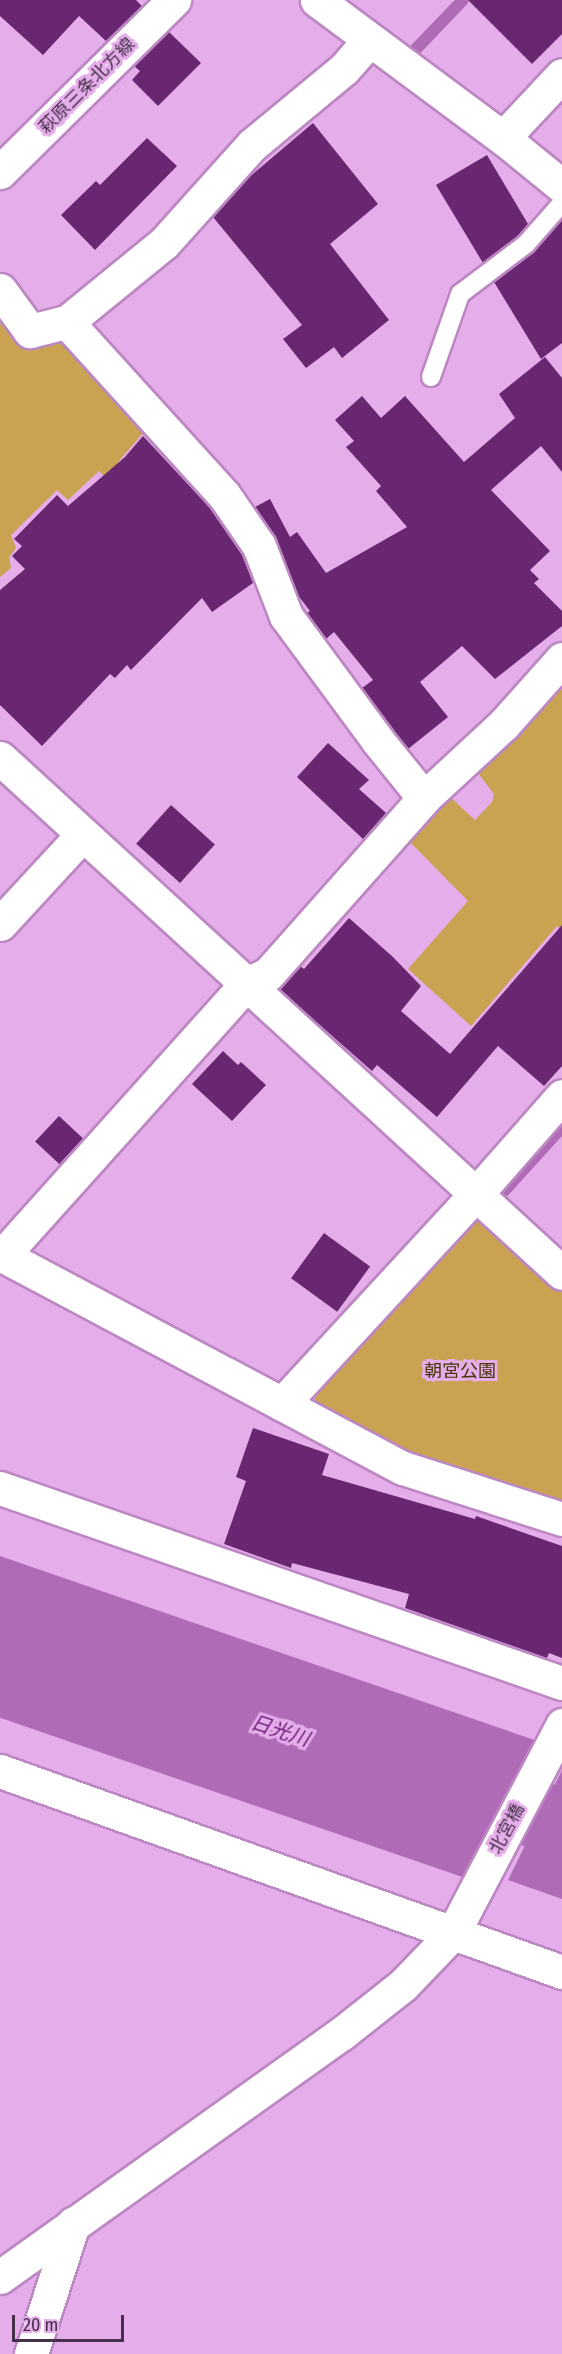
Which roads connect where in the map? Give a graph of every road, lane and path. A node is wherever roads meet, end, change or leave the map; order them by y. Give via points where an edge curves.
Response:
1 (174, 0) edge
2 (317, 0) edge
3 (369, 40) junction
4 (562, 75) edge
5 (503, 138) junction
6 (0, 172) edge
7 (562, 186) edge
8 (562, 203) edge
9 (0, 290) edge
10 (67, 322) junction
11 (430, 377) dead end
12 (560, 666) edge
13 (0, 758) edge
14 (424, 798) junction
15 (83, 834) junction
16 (0, 924) edge
17 (245, 985) junction
18 (562, 1096) edge
19 (476, 1194) junction
20 (1, 1254) edge
21 (562, 1274) edge
22 (282, 1404) junction
23 (0, 1488) edge
24 (562, 1519) edge
25 (562, 1683) edge
26 (562, 1725) edge
27 (0, 1771) edge
28 (453, 1933) junction
29 (562, 1972) edge
30 (74, 2224) junction
31 (0, 2277) edge
32 (30, 2354) edge

1 - 6 street, 萩原三条北方線
2 - 3 street
3 - 5 street
3 - 10 street via 344,69 252,145 164,243
4 - 5 street
5 - 7 street
8 - 11 lane via 526,244 460,294
9 - 10 street via 30,331
10 - 14 street via 224,495 259,546 286,616
12 - 14 street
13 - 15 street
14 - 17 street via 267,974
15 - 16 street
15 - 17 street
17 - 19 street
17 - 20 street
18 - 19 street
19 - 21 street
19 - 22 street
20 - 22 street
22 - 24 street via 403,1468
23 - 25 street
26 - 28 street, 北宮橋
27 - 28 street
28 - 29 street
28 - 30 street, 北宮橋 via 404,1985 341,2034
30 - 31 street, 北宮橋
30 - 32 street

